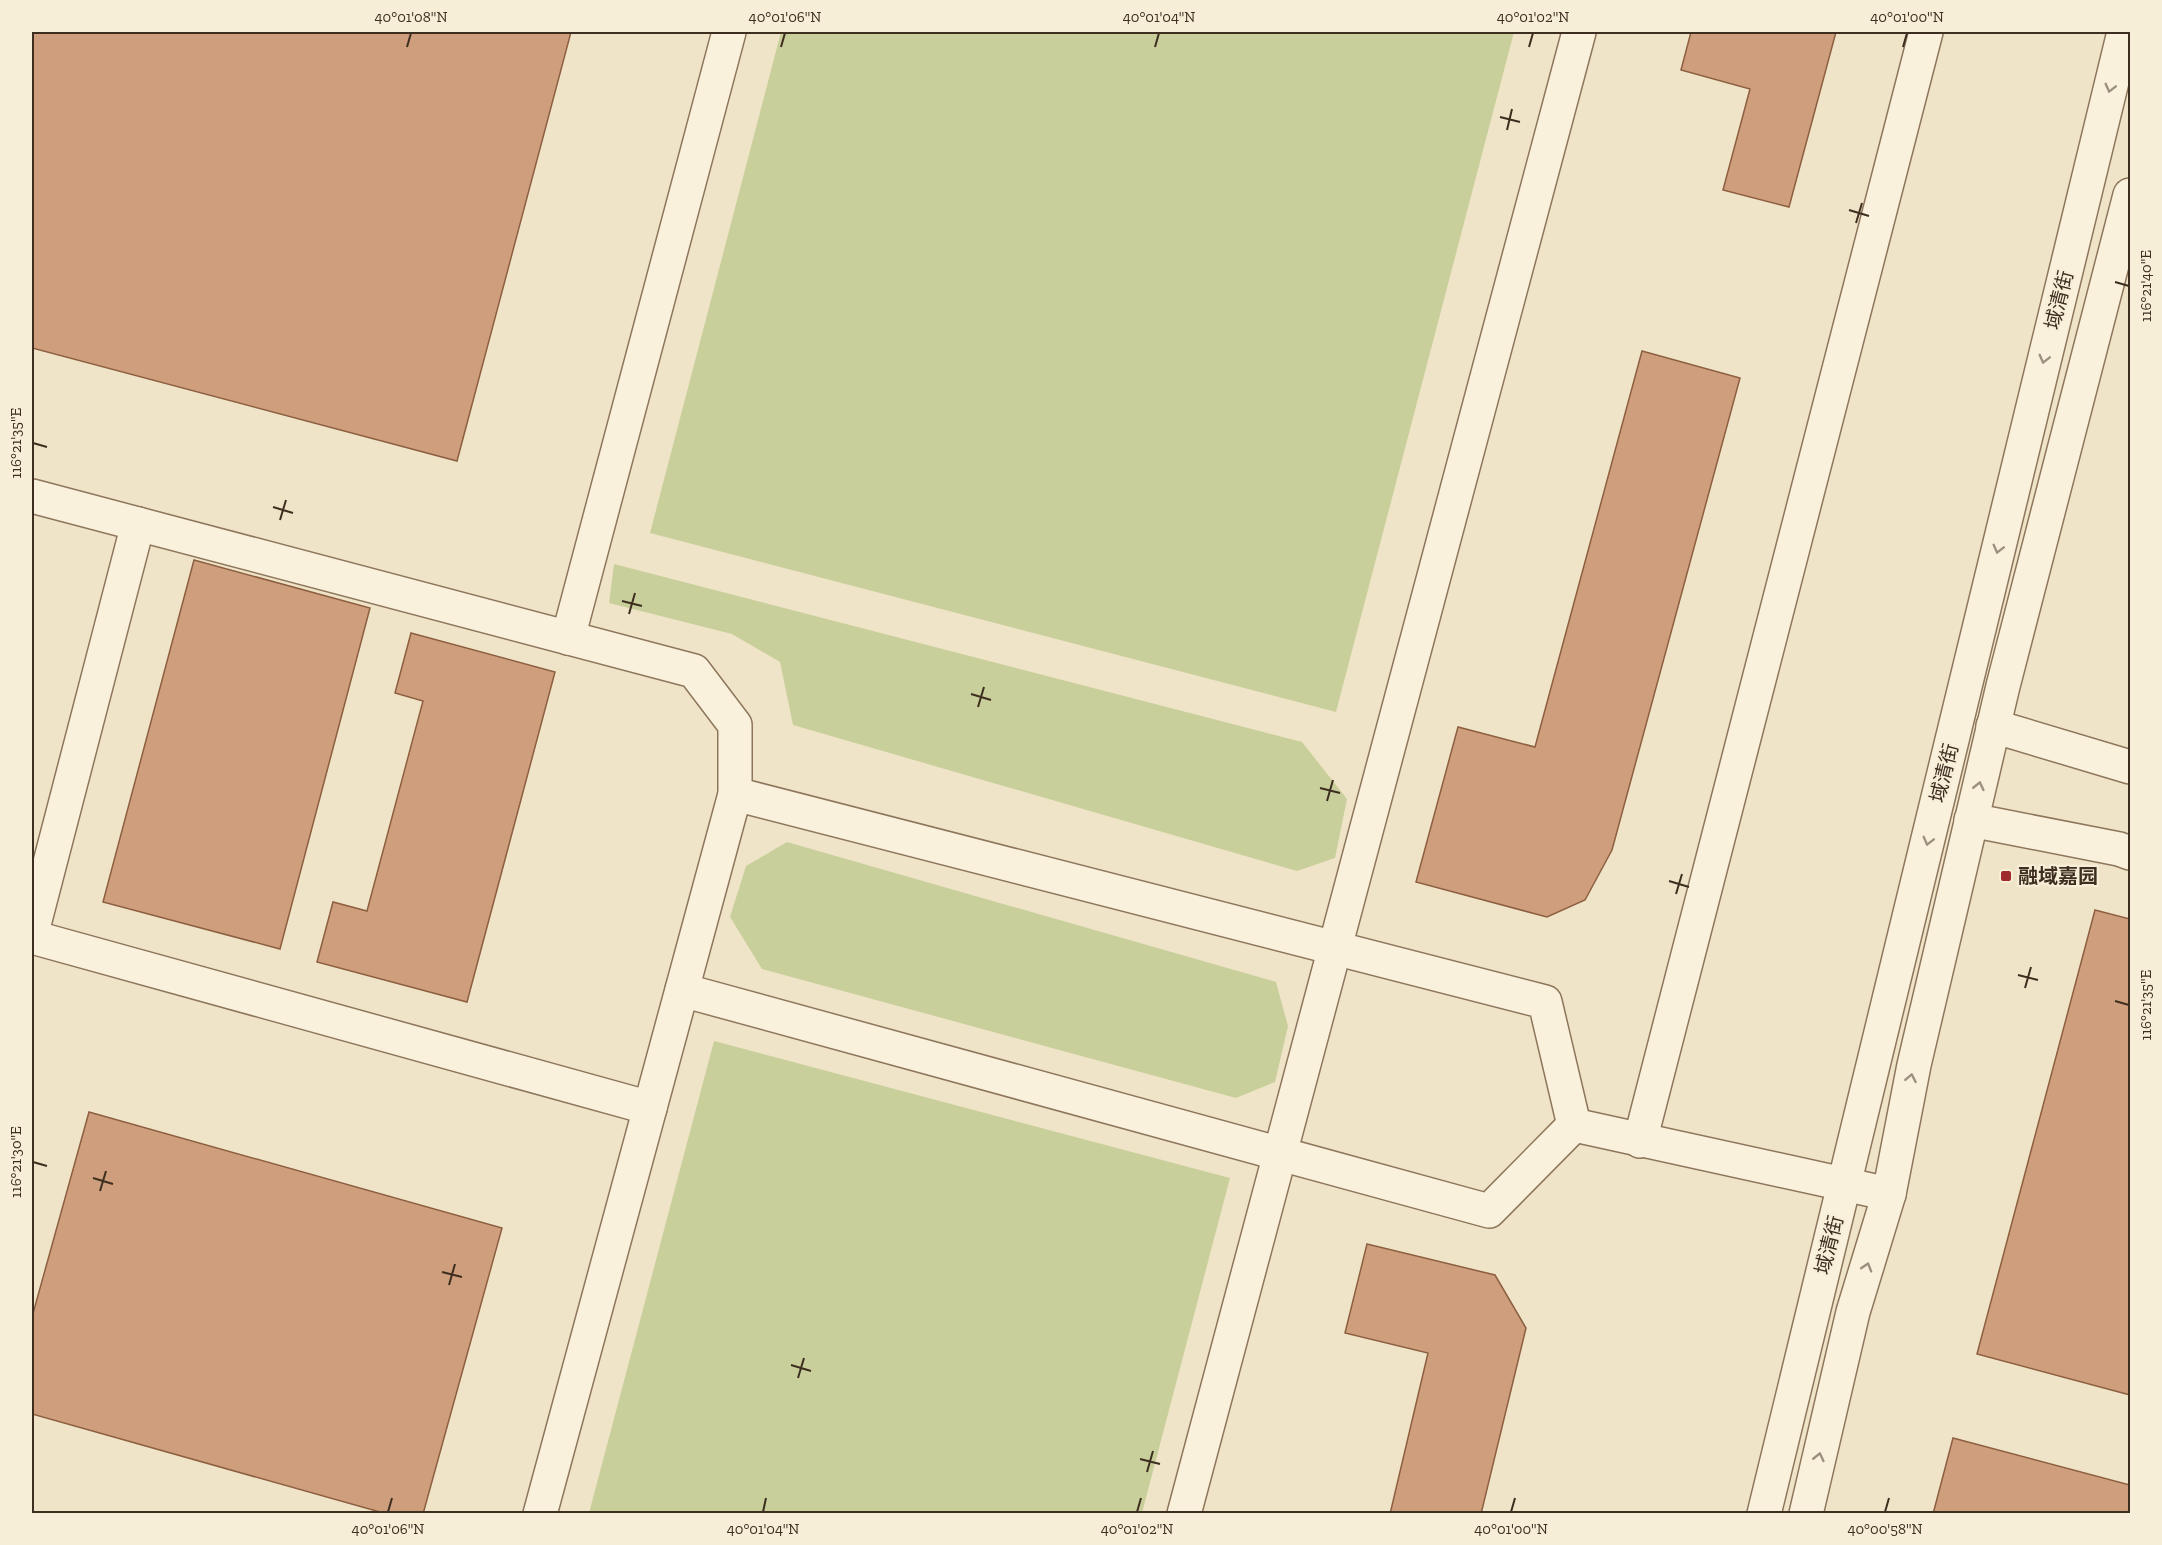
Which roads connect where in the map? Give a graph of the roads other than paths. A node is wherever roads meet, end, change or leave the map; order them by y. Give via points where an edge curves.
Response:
1 (729, 32) edge
2 (1579, 32) edge
3 (1926, 32) edge
4 (2124, 32) edge
5 (2130, 195) edge
6 (32, 496) edge
7 (138, 524) junction
8 (568, 638) junction
9 (1993, 726) junction
10 (2130, 767) edge
11 (735, 794) junction
12 (1971, 820) junction
13 (2130, 853) edge
14 (32, 934) edge
15 (1335, 948) junction
16 (682, 990) junction
17 (650, 1108) junction
18 (1574, 1125) junction
19 (1640, 1141) junction
20 (1280, 1154) junction
21 (1844, 1185) junction
22 (1889, 1194) junction
23 (540, 1514) edge
24 (1184, 1514) edge
25 (1764, 1514) edge
26 (1806, 1514) edge

1 - 8 street
2 - 15 street
3 - 19 street
4 -> 21 street, 域清街
5 - 9 street, 域清街
6 - 7 street
7 - 8 street
7 - 14 street
8 - 11 street via 694,671 735,725
9 - 10 street
12 -> 9 street, 域清街
11 - 15 street
11 - 16 street
12 - 13 street
22 -> 12 street, 域清街 via 1914,1065
14 - 17 street
15 - 18 street via 1545,1002
15 - 20 street
16 - 17 street
16 - 20 street
17 - 23 street
18 - 19 street
18 - 20 street via 1489,1211
19 - 21 street
20 - 24 street
21 - 22 street
21 - 25 street, 域清街
26 -> 22 street, 域清街 via 1853,1312

